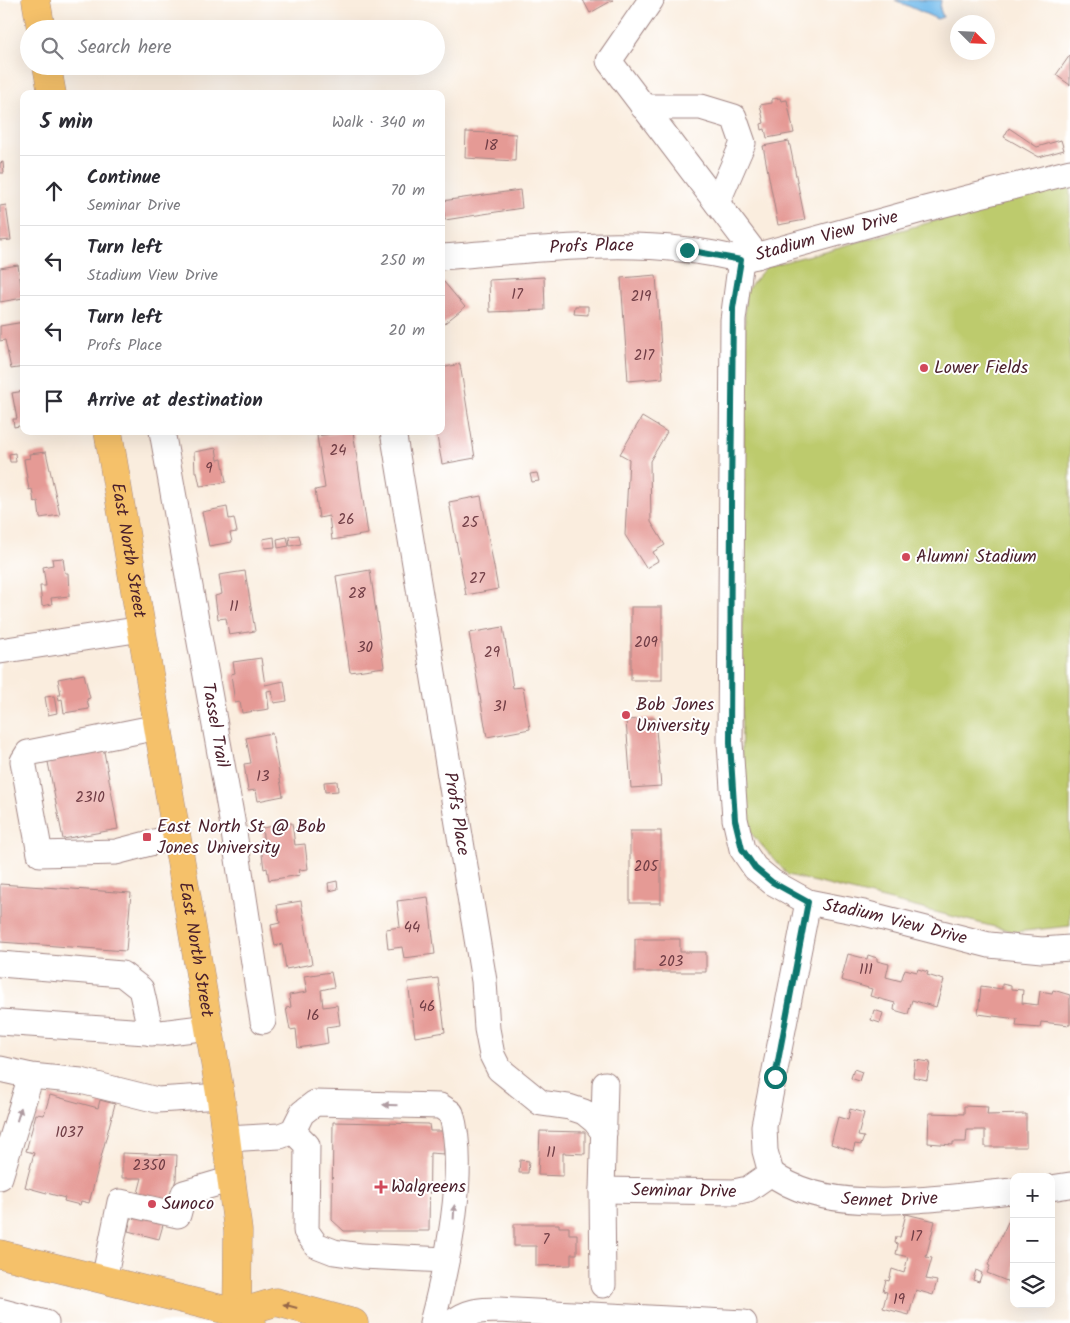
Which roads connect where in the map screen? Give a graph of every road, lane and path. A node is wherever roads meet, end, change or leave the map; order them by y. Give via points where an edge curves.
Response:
1 (36, 0) edge
2 (652, 0) edge
3 (39, 20) edge
4 (49, 75) edge
5 (51, 90) edge
6 (643, 106) junction
7 (1070, 172) edge
8 (717, 203) junction
9 (445, 257) edge
10 (749, 258) junction
11 (109, 435) edge
12 (163, 435) edge
13 (394, 435) edge
14 (142, 629) junction
15 (0, 651) edge
16 (158, 727) junction
17 (177, 836) junction
18 (808, 902) junction
19 (1070, 948) edge
20 (0, 964) edge
21 (263, 1021) dead end
22 (0, 1022) edge
23 (210, 1028) junction
24 (151, 1033) junction
25 (0, 1069) edge
26 (31, 1076) junction
27 (605, 1084) dead end
28 (221, 1096) junction
29 (293, 1131) junction
30 (604, 1133) junction
31 (226, 1139) junction
32 (771, 1173) junction
33 (0, 1177) edge
34 (232, 1179) junction
35 (1070, 1185) edge
36 (1055, 1187) edge
37 (602, 1190) junction
38 (1010, 1191) edge
39 (0, 1254) edge
40 (446, 1260) junction
41 (104, 1280) junction
42 (603, 1284) dead end
43 (0, 1311) edge
44 (242, 1320) edge
45 (46, 1323) edge
46 (354, 1323) edge
47 (432, 1323) edge
48 (452, 1323) edge
49 (744, 1323) edge

1 - 3 main road
2 - 6 street via 609,62
4 - 5 main road
6 - 8 street
6 - 8 street via 701,107 734,117 743,143
7 - 10 street, Stadium View Drive
8 - 10 street
9 - 10 street, Profs Place via 611,245
10 - 18 street, Stadium View Drive via 733,308 730,743 735,820 742,849 755,868 772,882
11 - 14 main road, East North Street
12 - 21 street, Tassel Trail via 232,820
13 - 30 street, Profs Place via 484,981 492,1055 499,1068 541,1104 584,1112
14 - 15 street
14 - 16 main road, East North Street
16 - 17 main road, East North Street
16 - 17 street via 28,753 23,761 40,854 116,852
17 - 23 main road, East North Street
18 - 19 street, Stadium View Drive via 989,945 1026,949
18 - 32 street via 764,1126 765,1151
20 - 24 street via 122,974 141,989
22 - 24 street
23 - 24 street
23 - 28 main road, East North Street
25 - 26 street
26 - 28 street via 81,1081 157,1100
33 -> 26 street
27 - 30 street
28 - 31 main road, East North Street
29 - 31 street via 280,1136
29 - 40 street via 307,1145 306,1231 316,1245 334,1252 362,1256
40 -> 29 street via 454,1219 457,1133 450,1112 440,1106 315,1103 302,1113
30 - 37 street
31 - 34 main road, East North Street
32 - 37 street, Seminar Drive via 748,1189 734,1192
32 - 38 street, Sennet Drive via 803,1189 849,1201
34 - 41 street via 184,1193 178,1215 120,1202
34 - 44 main road, East North Street
35 - 36 street
37 - 42 street
39 - 41 main road
40 - 47 street
41 - 44 main road
43 - 45 street
46 -> 44 main road via 276,1302
48 - 49 street via 475,1311 499,1310

